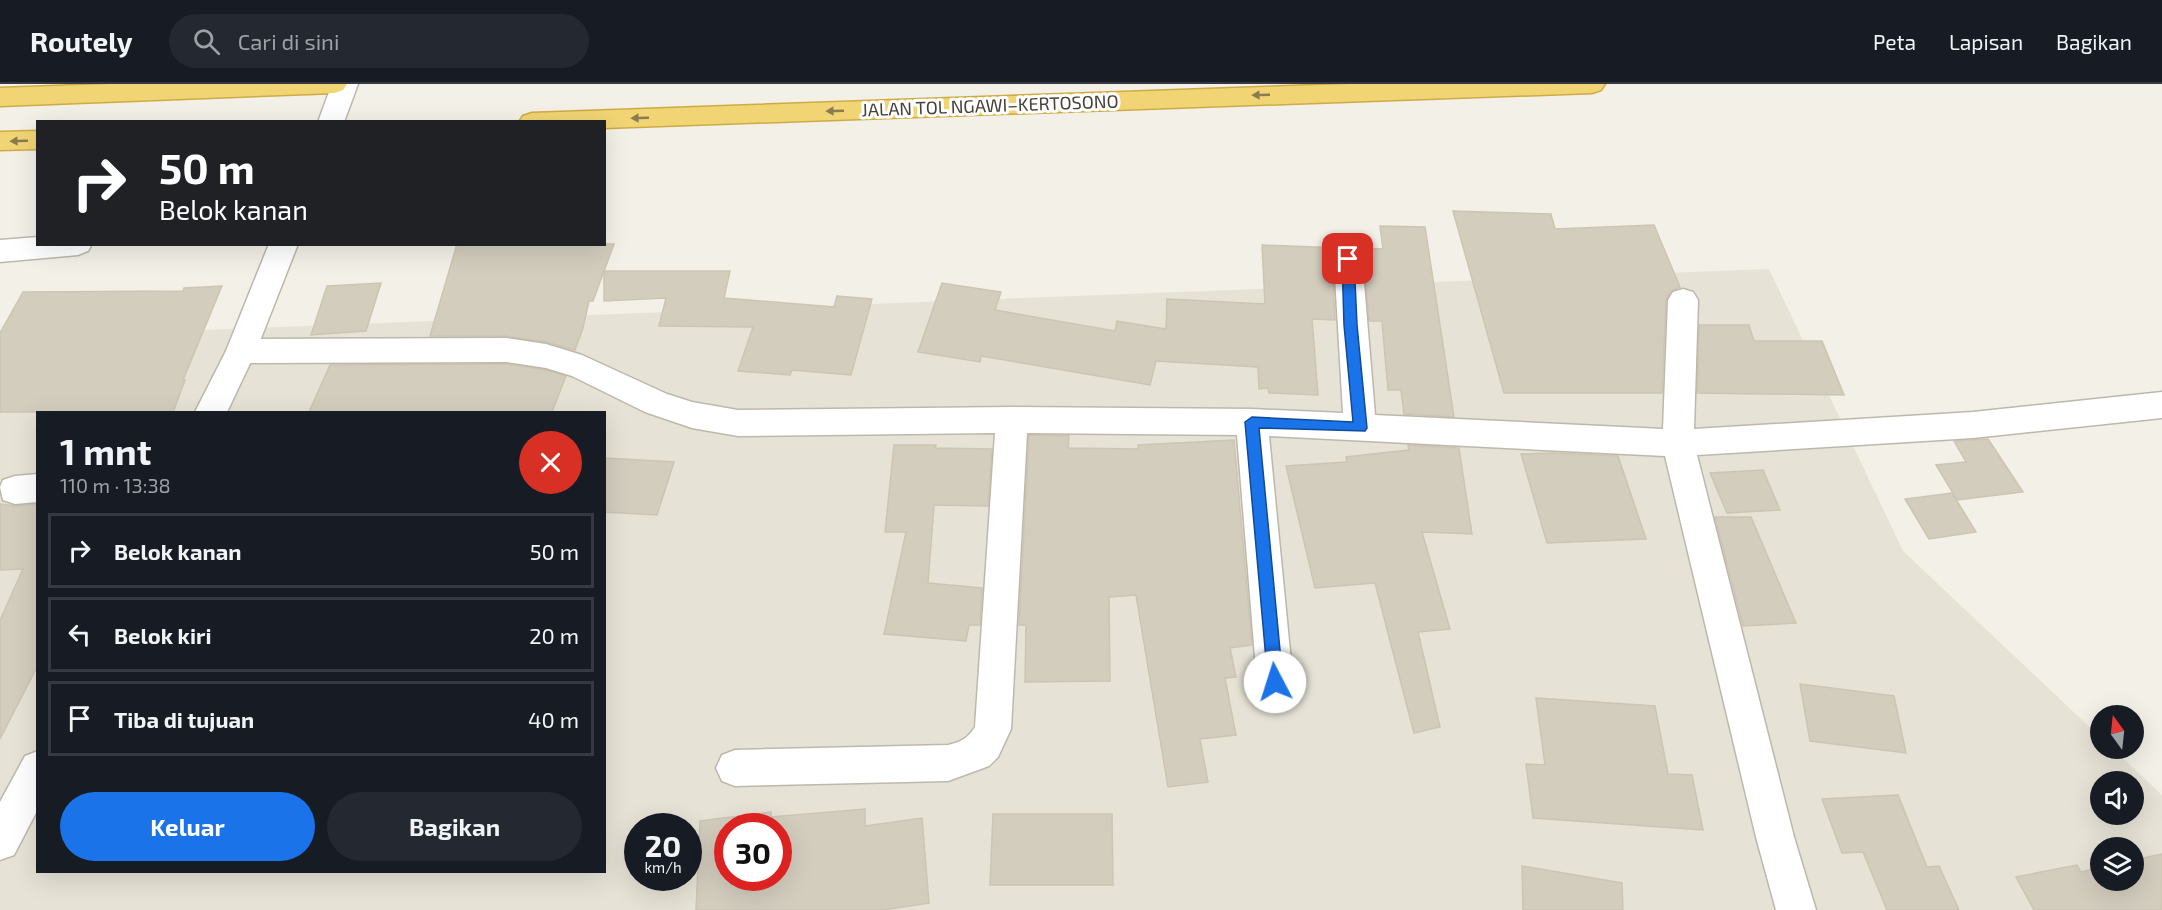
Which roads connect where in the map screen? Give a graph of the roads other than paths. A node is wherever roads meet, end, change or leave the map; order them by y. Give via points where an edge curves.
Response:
1 (334, 84) edge
2 (345, 84) edge
3 (1592, 84) edge
4 (303, 85) edge
5 (0, 97) edge
6 (332, 120) edge
7 (588, 120) edge
8 (36, 140) edge
9 (0, 141) edge
10 (56, 246) edge
11 (283, 246) edge
12 (0, 251) edge
13 (1348, 259) dead end
14 (1683, 300) dead end
15 (241, 351) junction
16 (2162, 405) edge
17 (211, 411) edge
18 (1012, 420) junction
19 (1252, 422) junction
20 (1360, 428) junction
21 (1678, 443) junction
22 (1275, 682) dead end
23 (735, 768) dead end
24 (36, 772) edge
25 (4, 826) edge
26 (1796, 910) edge

1 - 4 highway
2 - 6 street
3 -> 7 highway, JALAN TOL NGAWI–KERTOSONO
4 - 5 highway
8 -> 9 highway
10 - 12 street
11 - 15 street
13 - 20 street
14 - 21 street
15 - 17 street
15 - 18 street via 516,351 582,367 656,403 692,415 738,423
16 - 21 street via 1973,425
18 - 19 street
18 - 23 street via 993,729 985,747 973,758 948,763
19 - 20 street
19 - 22 street
20 - 21 street
21 - 26 street
24 - 25 street

